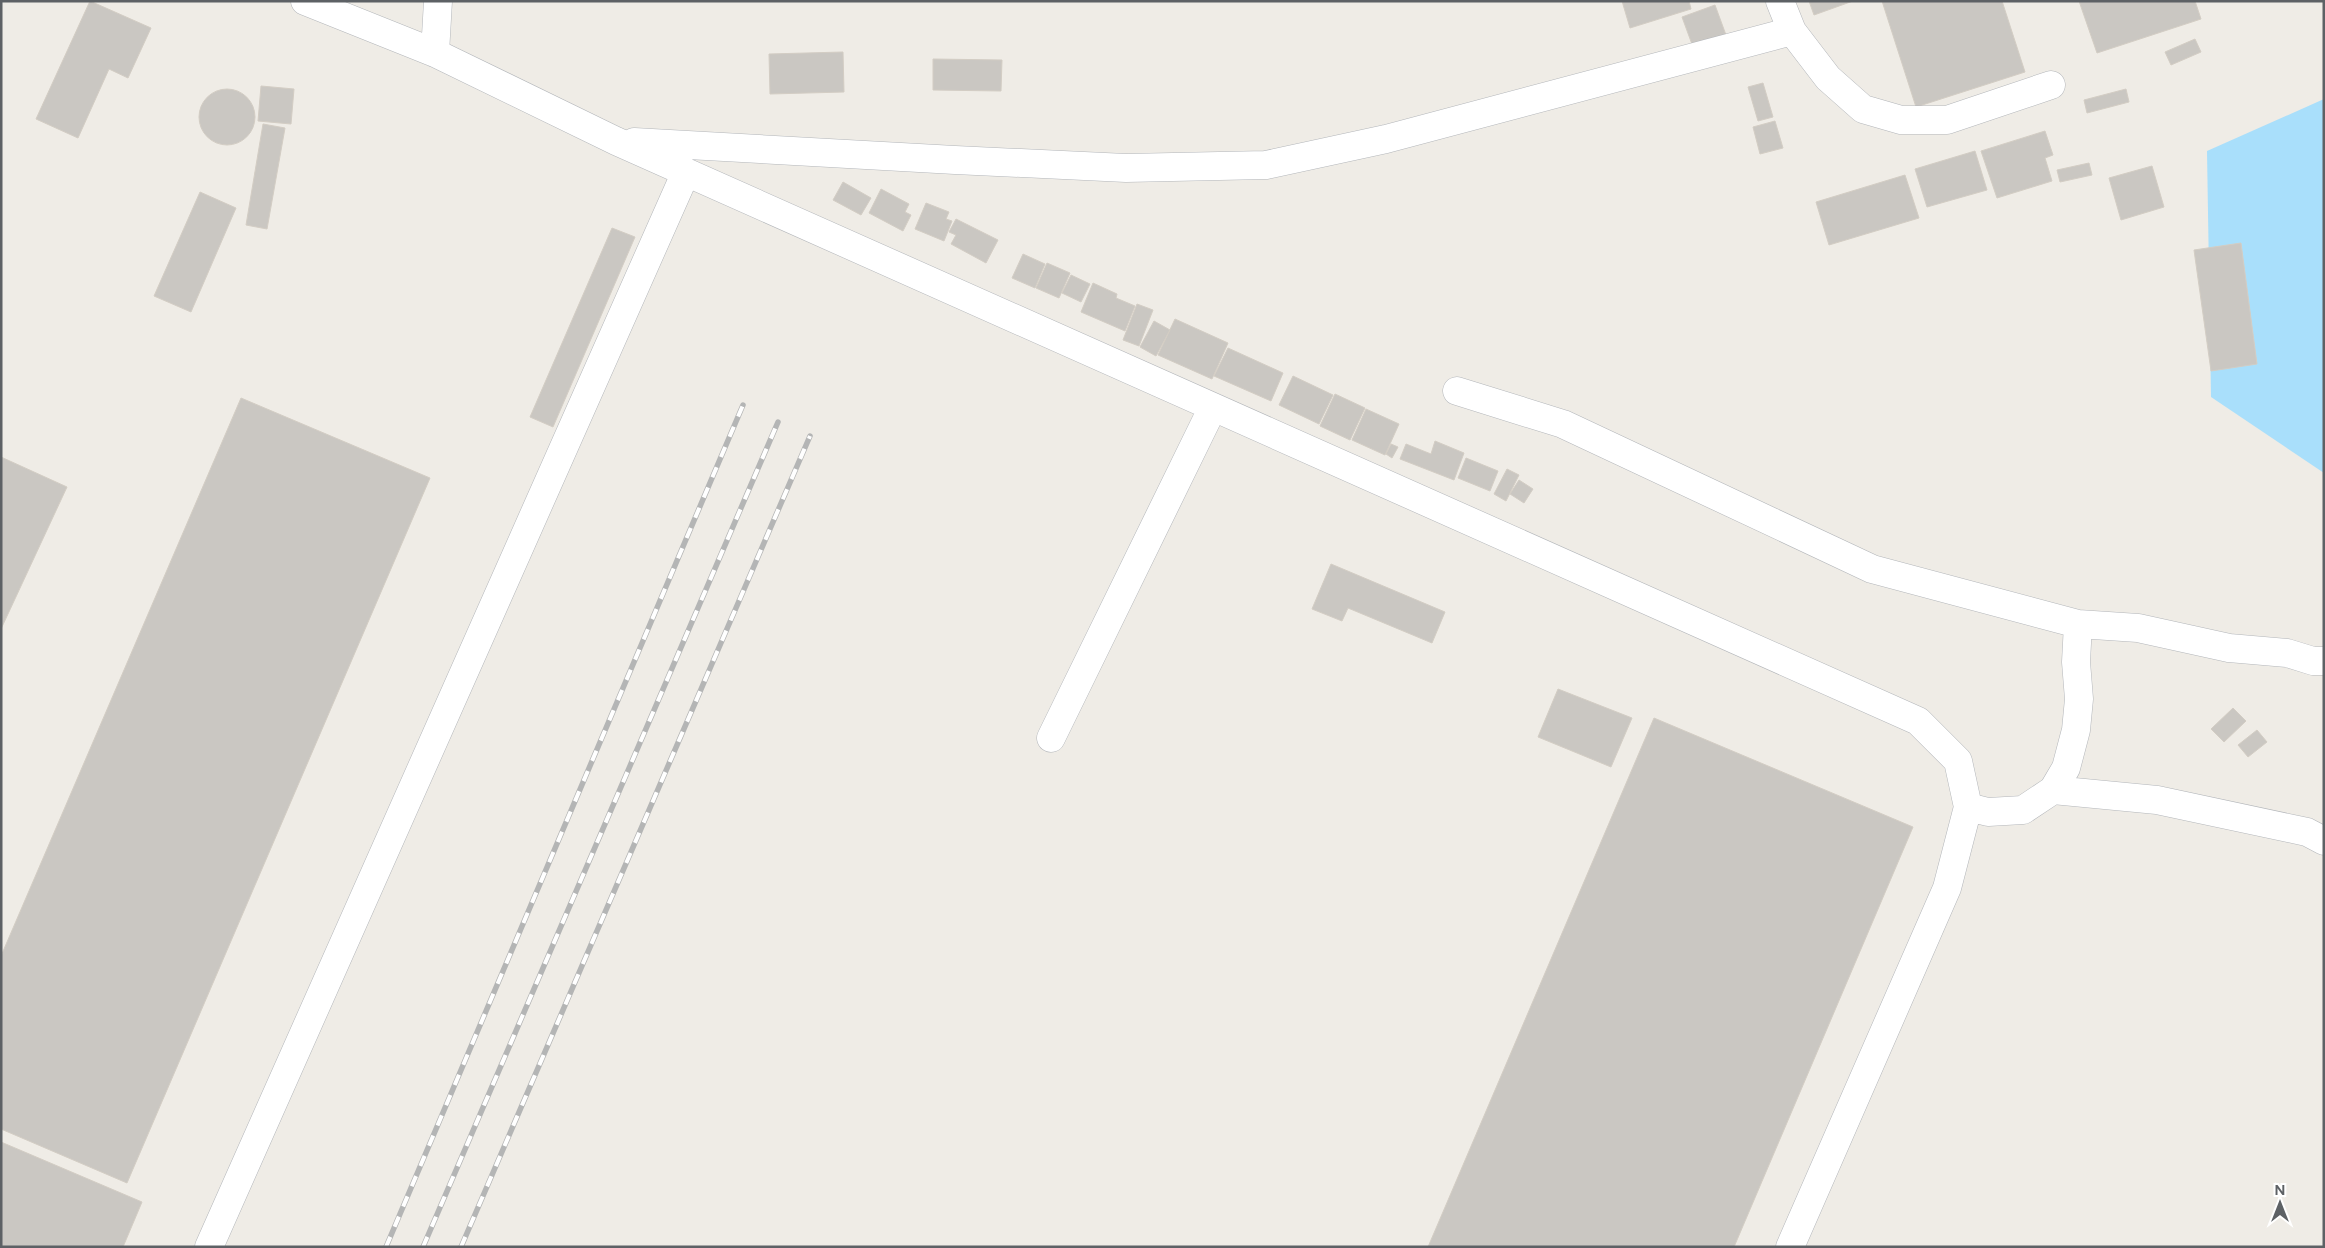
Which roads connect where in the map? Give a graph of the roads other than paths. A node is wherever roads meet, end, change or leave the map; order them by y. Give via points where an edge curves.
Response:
1 (305, 1) edge
2 (438, 1) edge
3 (1780, 1) edge
4 (1792, 31) junction
5 (435, 53) junction
6 (2051, 85) dead end
7 (616, 141) junction
8 (686, 172) junction
9 (1457, 392) dead end
10 (1213, 407) junction
11 (2078, 624) junction
12 (2320, 659) edge
13 (1051, 738) dead end
14 (2052, 790) junction
15 (1968, 807) junction
16 (2324, 842) edge
17 (209, 1247) edge
18 (1790, 1247) edge

1 - 5 lane
2 - 5 lane
3 - 4 lane
4 - 6 lane via 1828,78 1863,109 1901,120 1947,120
4 - 7 lane via 1386,139 1266,164 1126,168
5 - 7 lane
7 - 8 lane
8 - 10 lane
8 - 17 lane
9 - 11 lane via 1563,424 1872,569
10 - 13 lane
10 - 15 lane via 1918,721 1958,761
11 - 12 lane via 2138,628 2229,648
11 - 14 lane via 2076,730 2066,768
14 - 15 lane via 2023,810 1988,812
14 - 16 lane via 2157,800 2307,832
15 - 18 lane via 1947,888

